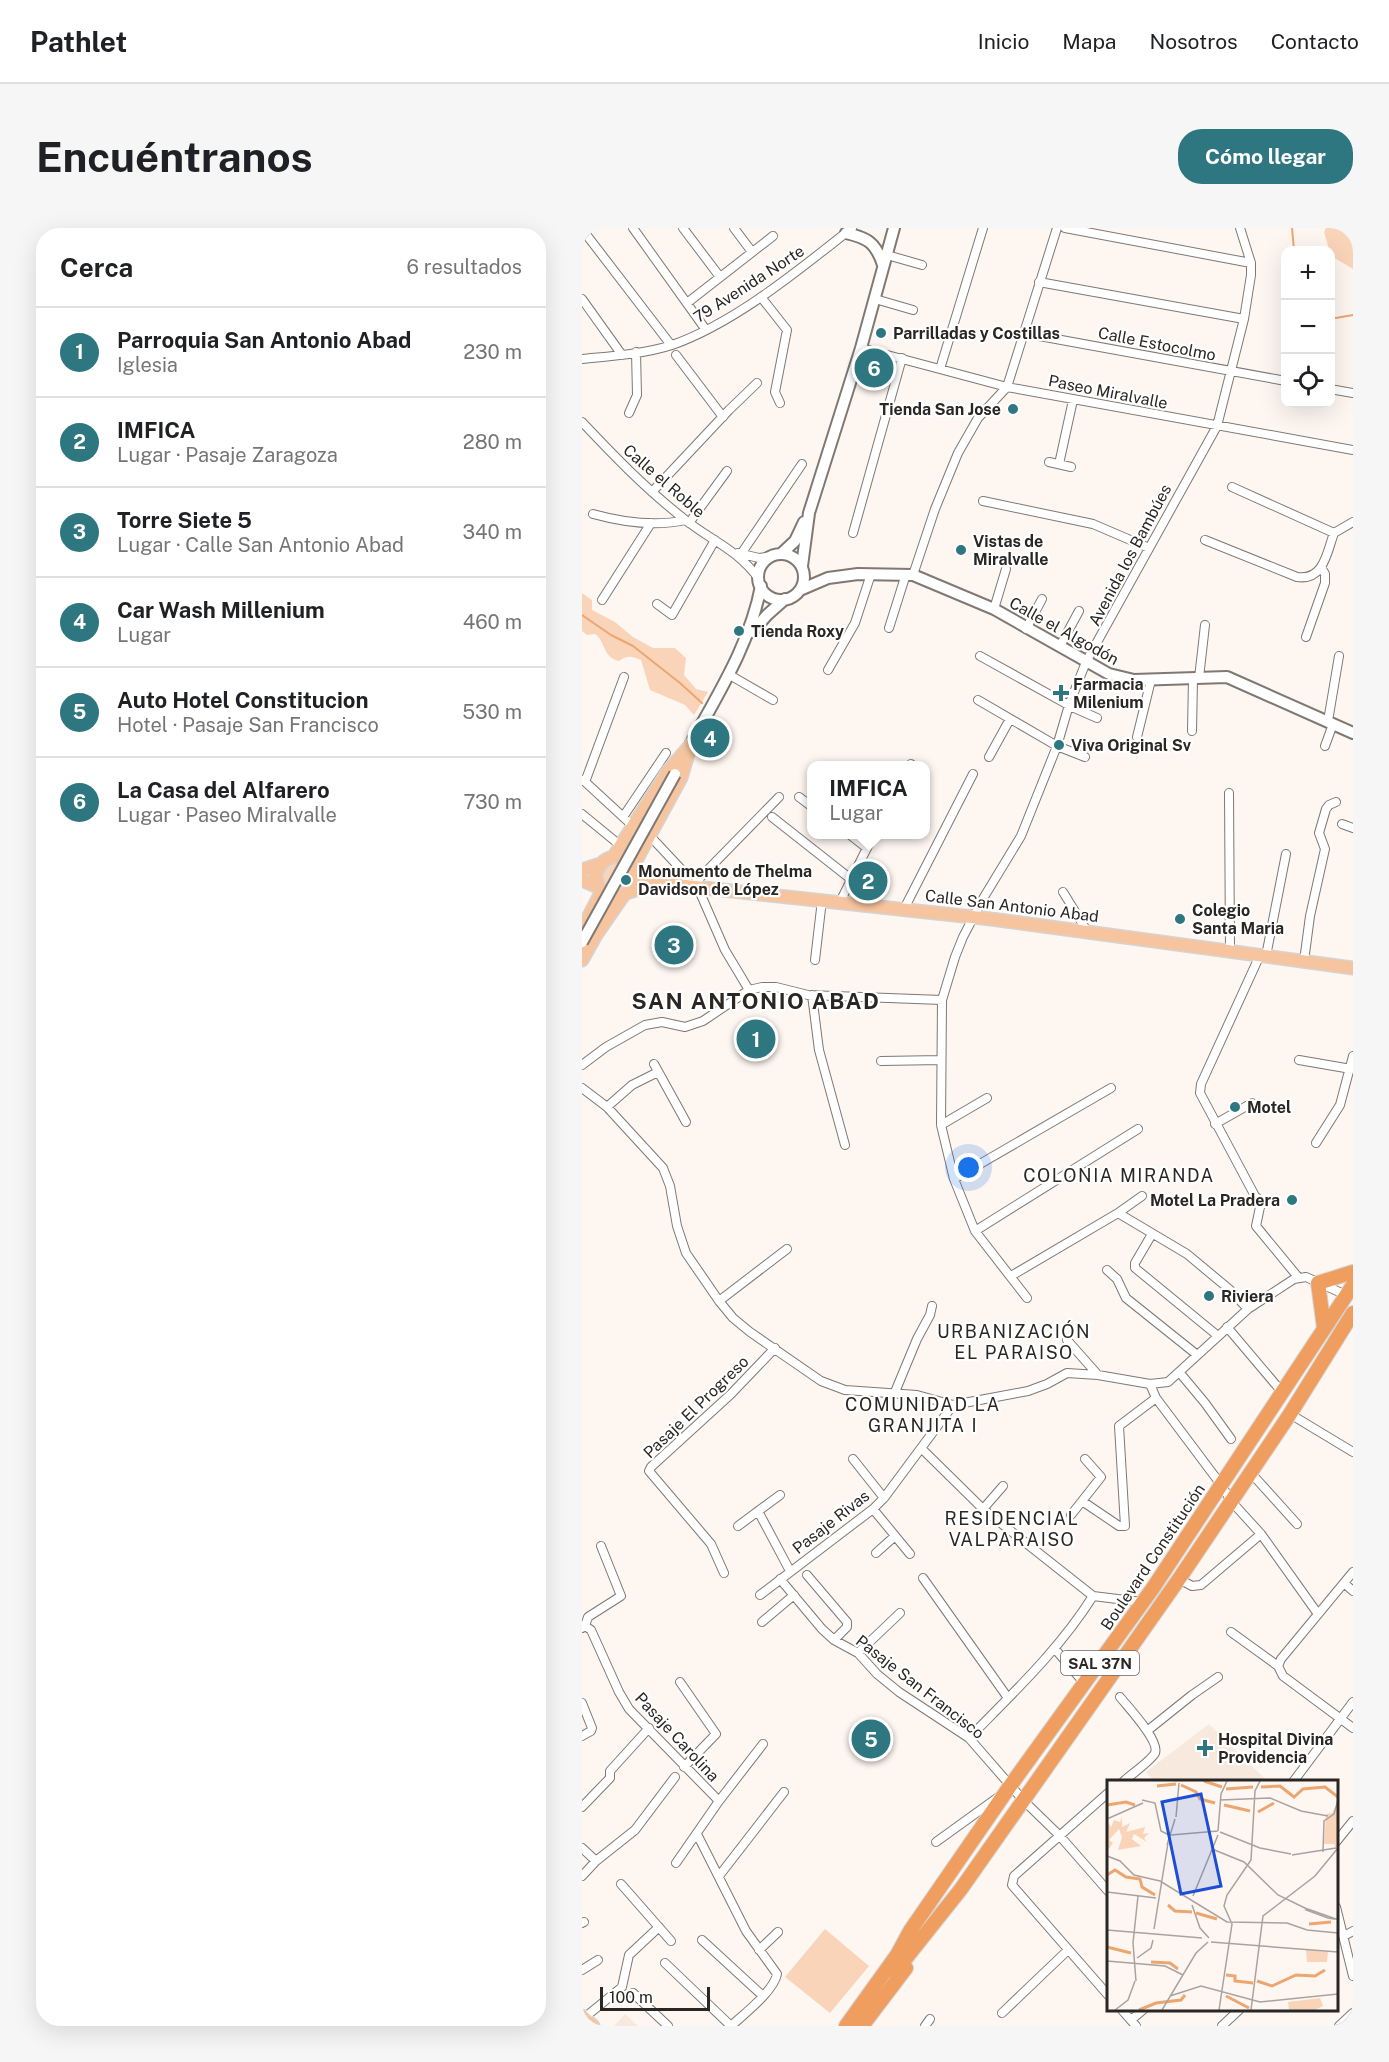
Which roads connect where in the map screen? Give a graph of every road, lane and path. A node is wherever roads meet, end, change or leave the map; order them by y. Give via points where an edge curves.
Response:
1 (633, 228) edge
2 (683, 228) edge
3 (734, 228) edge
4 (894, 228) edge
5 (983, 228) edge
6 (1057, 228) edge
7 (1065, 228) edge
8 (1239, 228) edge
9 (582, 229) edge
10 (849, 230) edge
11 (773, 236) dead end
12 (752, 252) junction
13 (885, 261) junction
14 (1251, 262) junction
15 (922, 265) dead end
16 (720, 277) junction
17 (1039, 282) junction
18 (760, 297) junction
19 (582, 299) edge
20 (874, 299) junction
21 (687, 303) junction
22 (913, 310) dead end
23 (1244, 319) junction
24 (706, 330) junction
25 (1023, 333) junction
26 (671, 345) junction
27 (861, 348) junction
28 (636, 352) junction
29 (676, 354) dead end
30 (622, 355) junction
31 (902, 358) junction
32 (582, 359) edge
33 (940, 369) junction
34 (1232, 372) junction
35 (1281, 380) edge
36 (757, 383) dead end
37 (1007, 387) junction
38 (1335, 390) edge
39 (1353, 393) edge
40 (1072, 400) junction
41 (780, 403) dead end
42 (629, 413) dead end
43 (723, 417) junction
44 (582, 422) edge
45 (1217, 426) junction
46 (1353, 450) edge
47 (1048, 462) dead end
48 (802, 464) dead end
49 (1059, 464) junction
50 (1071, 467) dead end
51 (727, 471) dead end
52 (1232, 487) dead end
53 (652, 492) junction
54 (983, 501) dead end
55 (809, 513) junction
56 (593, 514) dead end
57 (687, 522) junction
58 (1353, 522) edge
59 (651, 523) junction
60 (853, 533) dead end
61 (1334, 533) junction
62 (715, 540) junction
63 (1204, 540) dead end
64 (1149, 548) junction
65 (737, 553) junction
66 (776, 555) junction
67 (1321, 567) junction
68 (802, 569) junction
69 (1006, 569) dead end
70 (871, 574) junction
71 (909, 575) junction
72 (828, 578) junction
73 (760, 583) junction
74 (800, 590) junction
75 (785, 599) junction
76 (1042, 599) dead end
77 (602, 600) dead end
78 (657, 604) dead end
79 (994, 609) junction
80 (1079, 611) dead end
81 (1205, 625) dead end
82 (889, 628) dead end
83 (1026, 629) junction
84 (1306, 637) dead end
85 (746, 639) junction
86 (1060, 646) junction
87 (980, 656) dead end
88 (1339, 656) dead end
89 (1086, 662) junction
90 (828, 670) dead end
91 (728, 675) junction
92 (624, 677) dead end
93 (1196, 678) junction
94 (1151, 680) junction
95 (773, 700) dead end
96 (978, 700) dead end
97 (1069, 705) junction
98 (1097, 718) dead end
99 (1010, 720) junction
100 (1330, 722) junction
101 (1192, 731) dead end
102 (1353, 733) edge
103 (1137, 737) dead end
104 (691, 744) junction
105 (1057, 746) junction
106 (1325, 746) dead end
107 (666, 753) dead end
108 (989, 757) dead end
109 (1085, 757) dead end
110 (973, 774) dead end
111 (584, 781) edge
112 (1228, 794) dead end
113 (779, 797) dead end
114 (799, 797) dead end
115 (1336, 802) dead end
116 (807, 803) edge
117 (582, 814) edge
118 (772, 817) dead end
119 (628, 821) junction
120 (1342, 824) dead end
121 (1353, 828) edge
122 (650, 836) junction
123 (855, 839) edge
124 (872, 839) edge
125 (867, 848) junction
126 (617, 851) junction
127 (1286, 854) dead end
128 (600, 864) junction
129 (635, 869) junction
130 (582, 870) edge
131 (582, 880) edge
132 (852, 880) junction
133 (667, 884) junction
134 (694, 888) junction
135 (601, 890) junction
136 (1062, 892) dead end
137 (626, 894) junction
138 (822, 900) junction
139 (840, 902) junction
140 (904, 909) junction
141 (973, 917) junction
142 (582, 929) edge
143 (1087, 931) junction
144 (582, 942) edge
145 (1230, 950) junction
146 (1263, 955) junction
147 (582, 960) edge
148 (815, 960) dead end
149 (1304, 961) junction
150 (1353, 968) edge
151 (749, 990) junction
152 (812, 995) junction
153 (942, 1000) junction
154 (1353, 1056) edge
155 (941, 1059) junction
156 (1299, 1060) dead end
157 (881, 1061) dead end
158 (582, 1065) edge
159 (1351, 1069) junction
160 (582, 1088) edge
161 (1110, 1088) dead end
162 (987, 1098) dead end
163 (1252, 1103) dead end
164 (608, 1107) junction
165 (686, 1122) dead end
166 (1215, 1124) junction
167 (940, 1125) junction
168 (1138, 1130) dead end
169 (1316, 1143) dead end
170 (845, 1145) dead end
171 (954, 1179) junction
172 (1142, 1196) dead end
173 (1118, 1213) junction
174 (975, 1231) junction
175 (1152, 1234) junction
176 (787, 1249) dead end
177 (1107, 1270) dead end
178 (1353, 1272) edge
179 (1011, 1276) junction
180 (1298, 1277) junction
181 (1318, 1283) junction
182 (1351, 1293) edge
183 (1027, 1298) dead end
184 (719, 1301) junction
185 (932, 1306) dead end
186 (1248, 1309) junction
187 (1353, 1313) edge
188 (1227, 1327) junction
189 (1324, 1328) junction
190 (1353, 1331) edge
191 (1218, 1335) junction
192 (1067, 1340) dead end
193 (1337, 1340) junction
194 (775, 1348) junction
195 (1196, 1354) junction
196 (1180, 1373) junction
197 (1098, 1375) junction
198 (1150, 1384) junction
199 (895, 1392) junction
200 (1282, 1392) junction
201 (1156, 1398) junction
202 (953, 1406) junction
203 (1290, 1414) junction
204 (1231, 1439) dead end
205 (921, 1448) junction
206 (1353, 1452) edge
207 (1085, 1459) dead end
208 (853, 1460) dead end
209 (1251, 1473) junction
210 (1003, 1486) dead end
211 (1222, 1486) junction
212 (780, 1495) dead end
213 (884, 1498) junction
214 (1083, 1501) junction
215 (1231, 1501) junction
216 (873, 1509) junction
217 (983, 1509) junction
218 (758, 1511) junction
219 (1071, 1515) dead end
220 (1297, 1524) dead end
221 (738, 1526) dead end
222 (1261, 1534) junction
223 (895, 1536) junction
224 (601, 1546) dead end
225 (876, 1553) dead end
226 (910, 1554) dead end
227 (790, 1571) junction
228 (1353, 1572) edge
229 (724, 1573) dead end
230 (807, 1575) dead end
231 (923, 1578) dead end
232 (1179, 1578) junction
233 (780, 1579) junction
234 (1344, 1583) junction
235 (1353, 1591) edge
236 (760, 1595) dead end
237 (794, 1595) junction
238 (1093, 1596) junction
239 (1142, 1602) junction
240 (900, 1613) dead end
241 (1318, 1614) junction
242 (762, 1622) dead end
243 (583, 1627) edge
244 (1231, 1632) dead end
245 (834, 1640) junction
246 (1055, 1649) junction
247 (858, 1653) junction
248 (1278, 1666) junction
249 (1218, 1677) dead end
250 (680, 1682) dead end
251 (1085, 1684) junction
252 (1120, 1697) dead end
253 (1008, 1698) junction
254 (1353, 1702) edge
255 (582, 1703) edge
256 (1340, 1718) junction
257 (649, 1728) junction
258 (1353, 1728) edge
259 (1147, 1731) junction
260 (582, 1736) edge
261 (969, 1738) junction
262 (763, 1744) dead end
263 (684, 1767) junction
264 (675, 1777) dead end
265 (1125, 1780) edge
266 (1294, 1780) edge
267 (1008, 1789) junction
268 (784, 1792) dead end
269 (1107, 1794) edge
270 (1023, 1800) junction
271 (719, 1801) junction
272 (582, 1807) edge
273 (1353, 1821) edge
274 (697, 1834) junction
275 (1059, 1835) junction
276 (1338, 1840) edge
277 (936, 1842) dead end
278 (582, 1848) edge
279 (596, 1861) junction
280 (676, 1863) dead end
281 (582, 1876) edge
282 (718, 1876) junction
283 (621, 1884) dead end
284 (1107, 1890) edge
285 (1338, 1914) edge
286 (659, 1927) junction
287 (1353, 1931) edge
288 (778, 1932) dead end
289 (917, 1933) junction
290 (1344, 1936) junction
291 (702, 1940) dead end
292 (671, 1941) dead end
293 (759, 1950) junction
294 (1068, 1950) junction
295 (598, 1960) dead end
296 (664, 1963) dead end
297 (582, 1970) edge
298 (1353, 1976) edge
299 (633, 1993) dead end
300 (1107, 1994) edge
301 (763, 1996) junction
302 (1123, 2011) edge
303 (1238, 2011) edge
304 (1002, 2013) dead end
305 (1353, 2013) edge
306 (930, 2019) dead end
307 (585, 2022) edge
308 (1134, 2023) edge
309 (668, 2026) edge
310 (731, 2026) edge
311 (838, 2026) edge
312 (846, 2026) edge
313 (854, 2026) edge
314 (862, 2026) edge
315 (925, 2026) edge
316 (1222, 2026) edge
317 (1339, 2026) edge

1 - 21 street
2 - 16 street
3 - 12 street
4 - 13 main road
5 - 33 street
6 - 17 street
7 - 14 street
8 - 14 street, Avenida los Bambúes
9 - 26 street
10 - 13 main road via 870,241
10 - 18 street, 79 Avenida Norte
11 - 12 street
12 - 16 street
13 - 15 street
13 - 20 main road
14 - 23 street, Avenida los Bambúes
16 - 21 street
17 - 23 street
17 - 25 street
18 - 24 street, 79 Avenida Norte
18 - 41 street via 788,330 774,392
19 - 30 street
20 - 22 street
20 - 27 main road
21 - 24 street
23 - 34 street, Avenida los Bambúes
24 - 26 street, 79 Avenida Norte
25 - 34 street, Calle Estocolmo
25 - 37 street
26 - 28 street, 79 Avenida Norte
27 - 31 street, Paseo Miralvalle
27 - 55 main road
28 - 30 street, 79 Avenida Norte
28 - 42 street via 638,395
29 - 43 street
30 - 32 street, 79 Avenida Norte
31 - 33 street, Paseo Miralvalle
31 - 60 street
33 - 37 street, Paseo Miralvalle
34 - 35 street, Calle Estocolmo
34 - 45 street, Avenida los Bambúes
36 - 43 street
37 - 40 street, Paseo Miralvalle
37 - 71 street via 978,418 958,453
38 - 39 street
40 - 45 street, Paseo Miralvalle
40 - 49 street
43 - 53 street
44 - 53 street, Calle el Roble
45 - 46 street, Paseo Miralvalle
45 - 64 street, Avenida los Bambúes
47 - 49 street
48 - 65 street
49 - 50 street
51 - 57 street
52 - 61 street
53 - 57 street, Calle el Roble
54 - 64 street via 1094,524
55 - 66 main road via 795,541
55 - 68 main road
56 - 59 street
57 - 59 street
57 - 62 street, Calle el Roble
58 - 61 street
59 - 77 street
61 - 67 street
62 - 65 street, Calle el Roble
62 - 78 street via 672,615
63 - 67 street via 1297,577 1310,577
64 - 89 street, Avenida los Bambúes
65 - 66 street, Calle el Roble via 759,558
65 - 73 street, Calle el Roble
66 - 68 main road via 793,557
66 - 73 main road via 762,566
67 - 84 street via 1325,583
68 - 72 main road, Calle el Algodón
68 - 74 main road
69 - 79 street
70 - 71 main road, Calle el Algodón
70 - 72 main road, Calle el Algodón
70 - 90 street via 855,623
71 - 79 main road, Calle el Algodón
71 - 82 street
72 - 74 main road, Calle el Algodón
73 - 75 main road via 770,597
73 - 85 main road via 756,613
74 - 75 main road
75 - 85 main road
76 - 83 street
79 - 83 main road, Calle el Algodón
80 - 86 street
81 - 93 street
83 - 86 main road, Calle el Algodón
85 - 91 main road
86 - 89 main road, Calle el Algodón
87 - 97 street
88 - 100 street
89 - 94 main road, Calle el Algodón via 1121,679
89 - 97 street, Avenida los Bambúes
91 - 95 street
91 - 104 main road
92 - 111 street
93 - 94 main road, Calle el Algodón
93 - 100 main road, Calle el Algodón via 1227,677
93 - 101 street
94 - 103 street
96 - 99 street
97 - 98 street
97 - 105 street, Avenida los Bambúes
99 - 105 street
99 - 108 street
100 - 102 main road, Calle el Algodón
100 - 106 street
104 - 119 main road
104 - 122 main road via 681,778
104 - 144 main road, bridge
105 - 109 street
105 - 141 street, Avenida los Bambúes via 1021,836
107 - 119 street
110 - 140 street
111 - 119 street
112 - 145 street
113 - 134 street
114 - 116 street
115 - 149 street via 1326,809 1319,833 1325,849
117 - 126 street
118 - 132 street
119 - 126 main road
120 - 121 street
122 - 129 main road
122 - 134 street
123 - 125 street
124 - 125 street
125 - 132 street
126 - 128 main road
126 - 129 main road
127 - 146 street
128 - 130 main road
128 - 135 main road via 596,879
129 - 133 main road, Calle San Antonio Abad
129 - 137 main road via 636,883
131 - 135 main road
132 - 139 street
133 - 134 main road, Calle San Antonio Abad
133 - 137 main road, Calle San Antonio Abad
134 - 138 main road, Calle San Antonio Abad
134 - 151 street
135 - 137 main road via 610,896
135 - 142 main road
136 - 143 street
137 - 147 main road
138 - 139 main road, Calle San Antonio Abad
138 - 148 street
139 - 140 main road, Calle San Antonio Abad
140 - 141 main road, Calle San Antonio Abad
141 - 143 main road, Calle San Antonio Abad
141 - 153 street, Avenida los Bambúes
143 - 145 main road, Calle San Antonio Abad
145 - 146 main road, Calle San Antonio Abad
146 - 149 main road, Calle San Antonio Abad
146 - 166 street via 1201,1083 1200,1093
149 - 150 main road, Calle San Antonio Abad
151 - 152 street via 769,987
151 - 158 street via 703,1021 685,1027 662,1022 645,1025
152 - 153 street
152 - 170 street via 819,1050
153 - 155 street, Avenida los Bambúes
154 - 159 street
155 - 157 street
155 - 167 street, Avenida los Bambúes
156 - 159 street
159 - 169 street via 1341,1105
160 - 164 street
161 - 171 street
162 - 167 street
163 - 166 street
164 - 165 street via 656,1068
164 - 184 street via 663,1168 686,1253
166 - 180 street via 1255,1196 1263,1203 1256,1226
167 - 171 street, Avenida los Bambúes
168 - 174 street
171 - 174 street, Avenida los Bambúes
172 - 173 street
173 - 175 street
173 - 179 street
174 - 179 street, Avenida los Bambúes
175 - 186 street via 1187,1254
175 - 191 street via 1135,1268
176 - 184 street
177 - 195 street via 1118,1279 1126,1298
178 - 181 highway
179 - 183 street, Avenida los Bambúes
180 - 181 street
180 - 186 street
181 - 182 street
181 - 189 highway
182 - 189 highway, Boulevard Constitución / SAL 37N
184 - 194 street via 733,1318
185 - 199 street
186 - 188 street
187 - 193 highway, Boulevard Constitución / SAL 37N
188 - 191 street
188 - 200 street
189 - 200 highway, Boulevard Constitución / SAL 37N
190 - 193 highway
191 - 195 street
192 - 197 street
193 - 203 highway, Boulevard Constitución / SAL 37N
194 - 199 street via 821,1381 845,1390
194 - 229 street, Pasaje El Progreso via 651,1467 650,1472 711,1544
195 - 196 street
196 - 198 street via 1168,1382
196 - 204 street
197 - 198 street
197 - 202 street via 1067,1373 1028,1391
198 - 201 street
199 - 202 street
200 - 211 highway, Boulevard Constitución / SAL 37N
201 - 211 street
201 - 214 street via 1119,1426 1125,1526 1119,1526
202 - 205 street, Pasaje Rivas
203 - 206 street
203 - 209 highway, Boulevard Constitución / SAL 37N
205 - 213 street, Pasaje Rivas
205 - 217 street
207 - 214 street via 1101,1477
208 - 213 street
209 - 215 highway, Boulevard Constitución / SAL 37N
209 - 220 street
210 - 217 street
211 - 215 street
211 - 239 highway, Boulevard Constitución / SAL 37N
212 - 218 street
213 - 216 street, Pasaje Rivas
214 - 219 street
215 - 222 street
215 - 232 highway, Boulevard Constitución / SAL 37N
216 - 223 street
216 - 227 street, Pasaje Rivas
217 - 238 street
218 - 221 street
218 - 227 street
222 - 232 street via 1201,1586 1192,1587
222 - 241 street
223 - 225 street
223 - 226 street
224 - 243 street via 621,1596 588,1617
227 - 233 street, Pasaje Rivas
228 - 234 street
230 - 245 street, Pasaje San Francisco via 847,1622
231 - 253 street
232 - 270 highway, Boulevard Constitución / SAL 37N
233 - 236 street, Pasaje Rivas
233 - 237 street, Pasaje San Francisco
234 - 235 street
234 - 241 street
237 - 242 street
237 - 245 street, Pasaje San Francisco
238 - 239 street
238 - 246 street
239 - 251 highway, Boulevard Constitución / SAL 37N
240 - 247 street
241 - 248 street
243 - 257 street, Pasaje Carolina via 591,1630 629,1709
244 - 248 street
245 - 247 street, Pasaje San Francisco
246 - 251 street
246 - 253 street
247 - 261 street, Pasaje San Francisco via 898,1692
248 - 256 street via 1283,1676
249 - 259 street
250 - 263 street via 716,1734
251 - 267 highway, Boulevard Constitución / SAL 37N
252 - 259 street
253 - 261 street
254 - 256 street
255 - 260 street via 592,1728
256 - 258 street
256 - 266 street
257 - 263 street, Pasaje Carolina
257 - 272 street
259 - 265 street via 1155,1753
261 - 267 street, Pasaje San Francisco
262 - 271 street
263 - 271 street, Pasaje Carolina
264 - 279 street via 635,1830
267 - 270 street, Pasaje San Francisco
267 - 277 street
267 - 289 highway, Boulevard Constitución / SAL 37N
268 - 282 street
269 - 275 street
270 - 275 street, Pasaje San Francisco
270 - 289 highway, Boulevard Constitución / SAL 37N via 961,1888
271 - 274 street, Pasaje Carolina
273 - 276 street
274 - 280 street, Pasaje Carolina
274 - 282 street
275 - 284 street, Pasaje San Francisco
275 - 294 street via 1014,1876 1012,1885
278 - 279 street
279 - 281 street
282 - 293 street
283 - 286 street
285 - 290 street
286 - 292 street
286 - 307 street via 629,1955 622,1987
287 - 290 street
288 - 293 street
289 - 311 highway, Boulevard Constitución / SAL 37N
289 - 312 highway, Boulevard Constitución / SAL 37N
289 - 313 highway, Boulevard Constitución / SAL 37N
289 - 314 highway, Boulevard Constitución / SAL 37N via 913,1958
290 - 298 street
291 - 301 street
293 - 301 street via 777,1974
294 - 300 street
294 - 304 street
295 - 297 street
296 - 310 street
299 - 309 street
301 - 310 street
302 - 308 street
303 - 316 street
305 - 317 street
306 - 315 street

